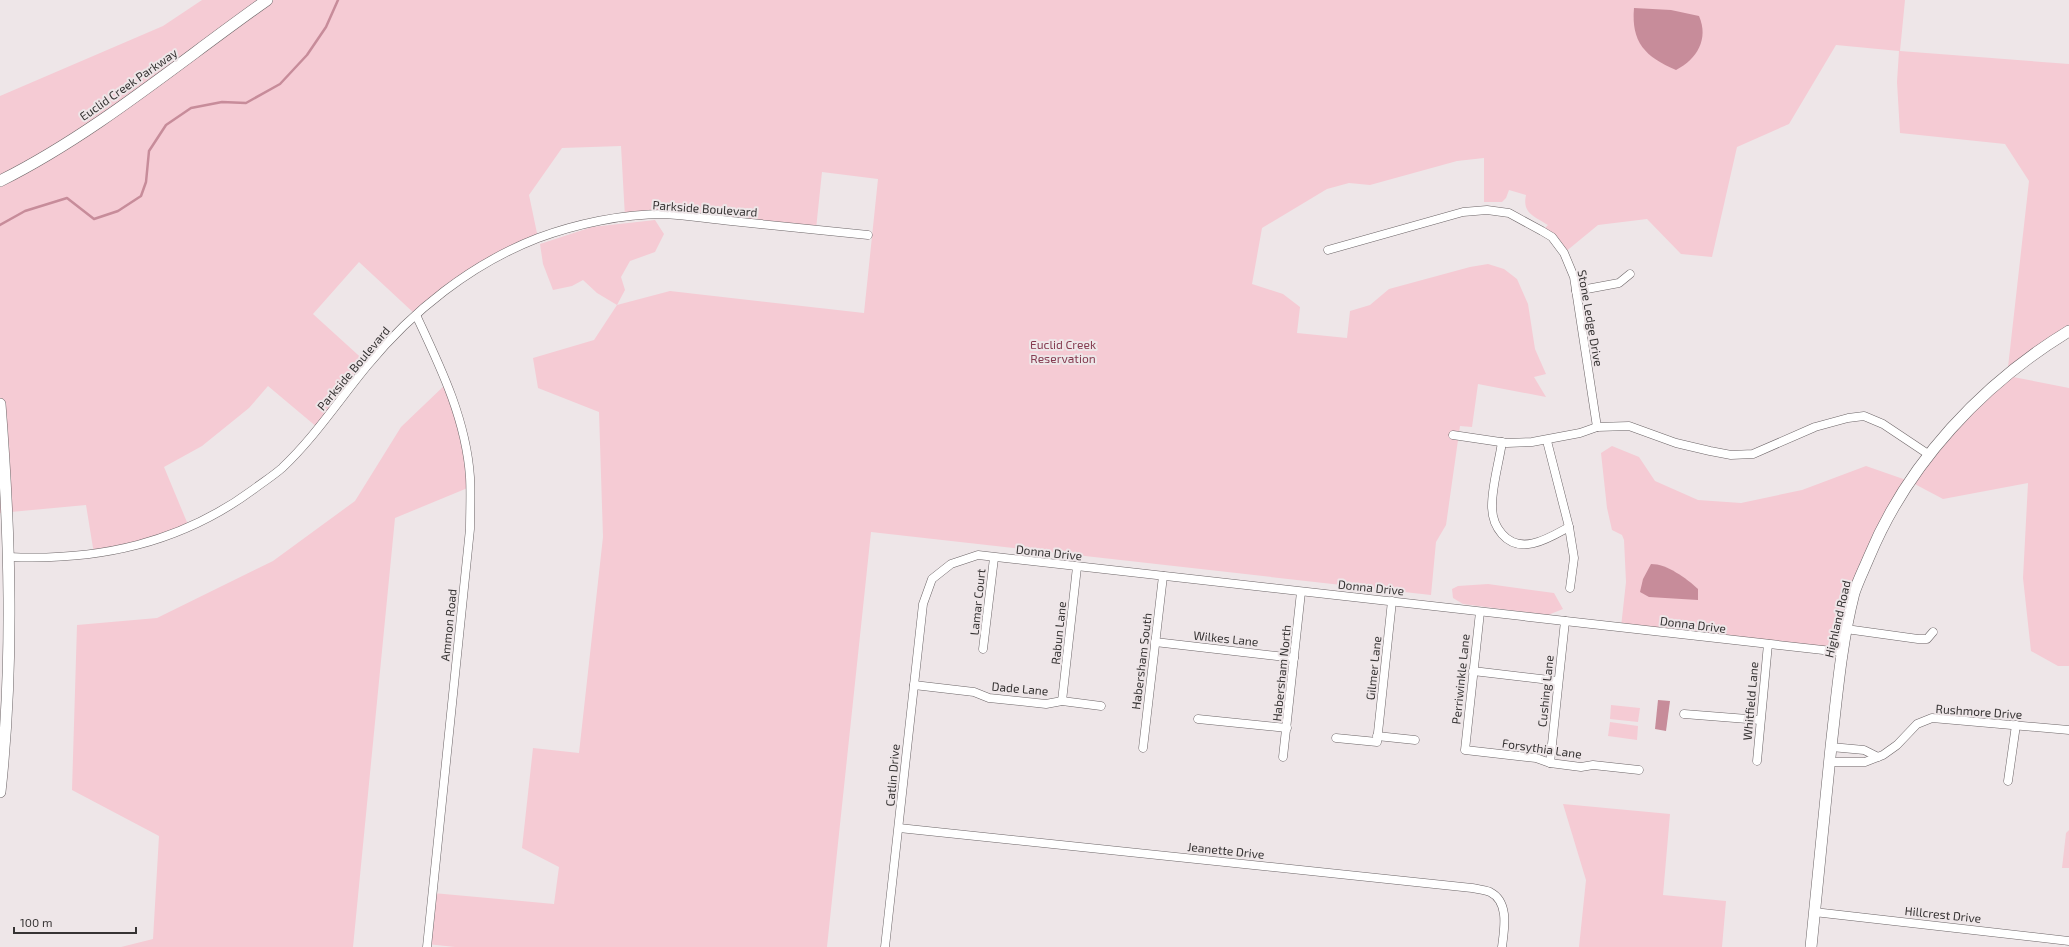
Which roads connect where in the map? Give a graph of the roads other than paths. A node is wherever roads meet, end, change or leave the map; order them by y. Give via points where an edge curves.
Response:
1 (267, 0) edge
2 (0, 181) edge
3 (868, 235) dead end
4 (1328, 250) dead end
5 (1630, 274) dead end
6 (1576, 291) junction
7 (416, 314) junction
8 (2069, 331) edge
9 (0, 404) edge
10 (1597, 427) junction
11 (1454, 435) dead end
12 (1547, 441) junction
13 (1502, 442) junction
14 (1928, 454) junction
15 (1569, 527) junction
16 (9, 557) junction
17 (994, 558) junction
18 (1077, 567) junction
19 (1163, 576) junction
20 (1570, 588) dead end
21 (1301, 592) junction
22 (1392, 601) junction
23 (923, 604) joint
24 (1480, 612) junction
25 (1566, 620) junction
26 (1846, 629) junction
27 (1933, 632) dead end
28 (1156, 642) junction
29 (1768, 644) junction
30 (983, 649) dead end
31 (1841, 652) junction
32 (1294, 658) junction
33 (1473, 671) junction
34 (1558, 681) junction
35 (914, 685) junction
36 (1062, 701) junction
37 (1101, 706) dead end
38 (1684, 714) dead end
39 (1198, 718) dead end
40 (1760, 720) junction
41 (2016, 726) junction
42 (1287, 728) junction
43 (2069, 730) edge
44 (1377, 736) junction
45 (1336, 738) dead end
46 (1415, 740) dead end
47 (1831, 747) junction
48 (1143, 748) dead end
49 (1465, 750) joint
50 (1283, 757) dead end
51 (1878, 757) junction
52 (1757, 761) dead end
53 (1830, 762) junction
54 (1550, 763) junction
55 (1639, 770) dead end
56 (2008, 781) dead end
57 (0, 792) edge
58 (899, 828) junction
59 (1814, 912) junction
60 (2069, 941) edge
61 (427, 947) edge
62 (885, 947) edge
63 (1502, 947) edge
64 (1811, 947) edge

1 - 2 street, Euclid Creek Parkway via 106,116 38,161
3 - 7 street, Parkside Boulevard via 663,214 617,218 538,238 458,280
4 - 6 street, Stone Ledge Drive via 1463,212 1487,210 1509,213 1552,238 1564,253 1574,277
5 - 6 street via 1619,283
6 - 10 street, Stone Ledge Drive
7 - 16 street, Parkside Boulevard via 368,364 328,416 282,468 204,522 154,541 114,551 72,556
7 - 61 street, Ammon Road via 441,368 460,420 470,476 470,529
8 - 14 street, Highland Road via 2044,346 1987,393
9 - 16 street
10 - 12 street
10 - 14 street via 1629,426 1676,443 1732,455 1753,454 1815,427 1864,416 1883,424
11 - 13 street
12 - 13 street
12 - 15 street
13 - 15 street via 1492,507 1495,526 1507,540 1526,545 1542,542
14 - 26 street, Highland Road via 1881,528 1855,592
15 - 20 street via 1574,558
16 - 57 street via 8,663
17 - 18 street, Donna Drive
17 - 23 street, Donna Drive via 978,555 950,564 932,579
17 - 30 street, Lamar Court
18 - 19 street, Donna Drive
18 - 36 street, Rabun Lane
19 - 21 street, Donna Drive
19 - 28 street, Habersham South
21 - 22 street, Donna Drive
21 - 32 street, Habersham North
22 - 24 street, Donna Drive
22 - 44 street, Gilmer Lane
23 - 35 street, Catlin Drive
24 - 25 street, Donna Drive
24 - 33 street, Perriwinkle Lane
25 - 29 street, Donna Drive
25 - 34 street, Cushing Lane
26 - 27 street via 1918,639 1927,638
26 - 31 street, Highland Road
28 - 32 street, Wilkes Lane
28 - 48 street, Habersham South
29 - 31 street, Donna Drive
29 - 40 street, Whitfield Lane
31 - 47 street, Highland Road
32 - 42 street, Habersham North
33 - 34 street
33 - 49 street, Perriwinkle Lane
34 - 54 street, Cushing Lane
35 - 36 street, Dade Lane via 974,692 989,698 1046,704
35 - 58 street, Catlin Drive
36 - 37 street, Dade Lane
38 - 40 street
39 - 42 street
40 - 52 street, Whitfield Lane
41 - 43 street, Rushmore Drive
41 - 51 street, Rushmore Drive via 1932,718 1916,724 1897,745
41 - 56 street
42 - 50 street, Habersham North
44 - 45 street via 1377,742
44 - 46 street
47 - 51 street via 1864,750
47 - 53 street, Highland Road
49 - 54 street, Forsythia Lane via 1536,758
51 - 53 street, Rushmore Drive via 1865,762
53 - 59 street, Highland Road
54 - 55 street, Forsythia Lane
58 - 62 street, Catlin Drive
58 - 63 street, Jeanette Drive via 1472,888 1491,892 1502,903 1505,923
59 - 60 street, Hillcrest Drive
59 - 64 street, Highland Road

